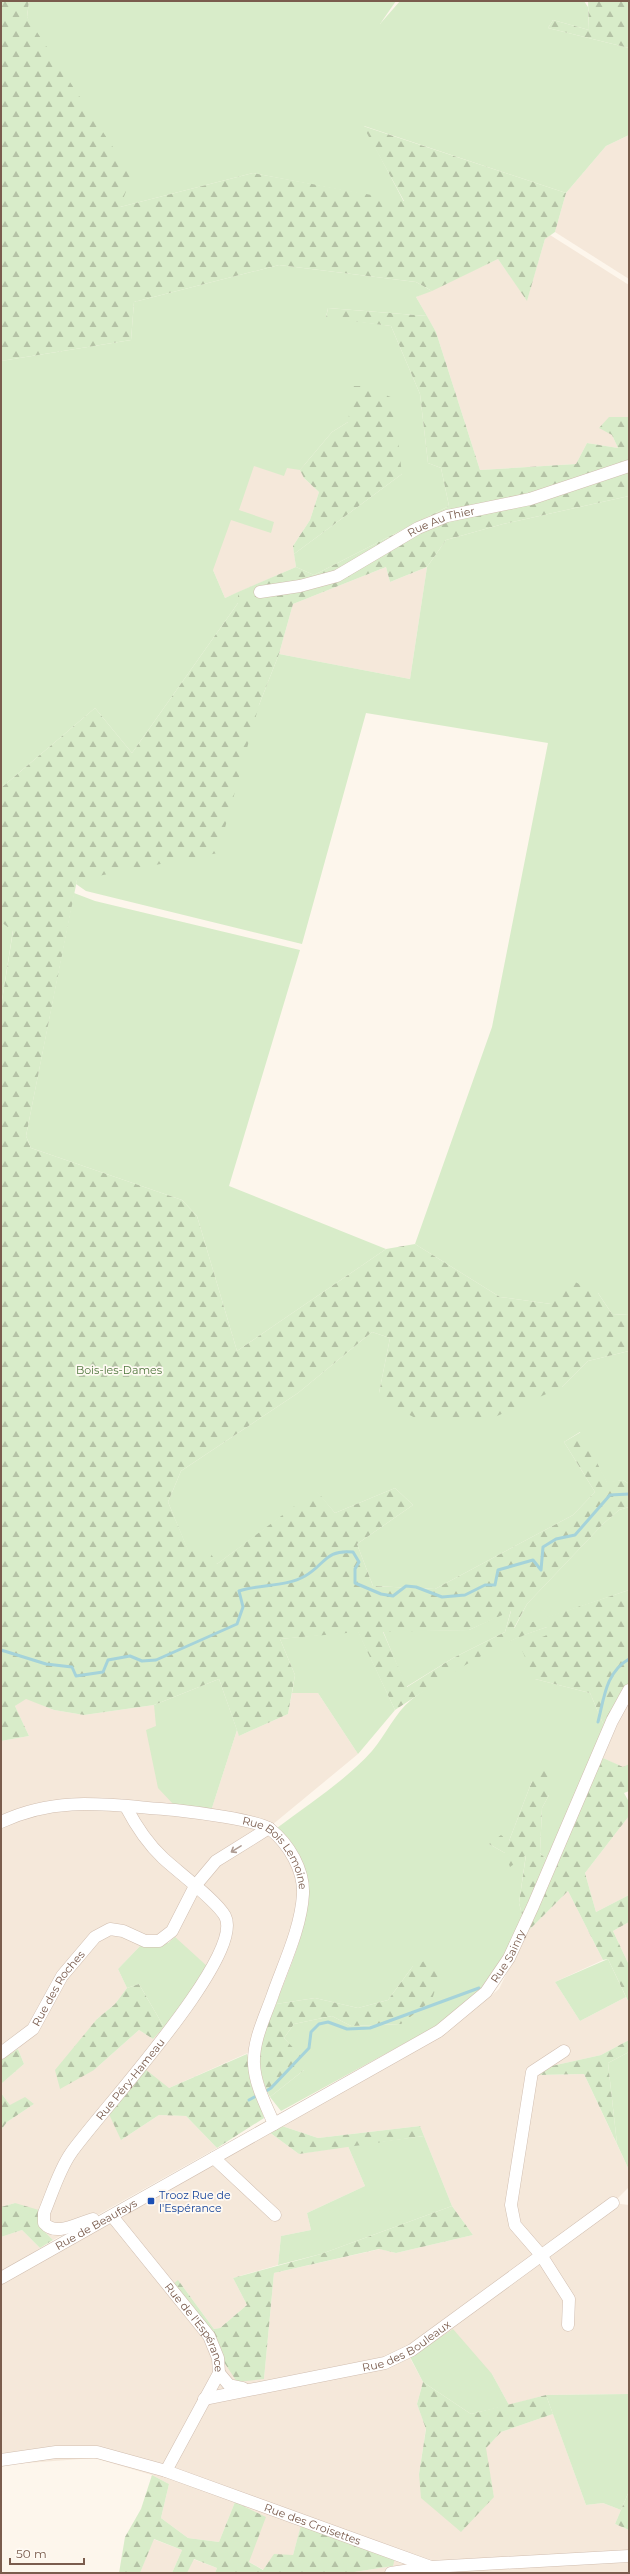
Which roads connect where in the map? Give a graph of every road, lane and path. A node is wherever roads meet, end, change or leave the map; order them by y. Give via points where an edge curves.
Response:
1 (629, 466) edge
2 (260, 592) dead end
3 (629, 1690) edge
4 (126, 1807) junction
5 (1, 1822) edge
6 (269, 1828) junction
7 (196, 1886) junction
8 (564, 2052) dead end
9 (1, 2053) edge
10 (274, 2124) junction
11 (214, 2158) junction
12 (613, 2203) dead end
13 (275, 2215) dead end
14 (108, 2217) junction
15 (541, 2255) junction
16 (1, 2278) edge
17 (568, 2325) dead end
18 (219, 2373) junction
19 (250, 2389) junction
20 (204, 2399) junction
21 (1, 2460) edge
22 (166, 2471) junction
23 (629, 2556) edge
24 (431, 2567) junction
25 (391, 2573) edge

1 - 2 street, Rue Au Thier via 530,499 447,516 418,528 337,576 300,586
3 - 10 street, Rue Sainry via 612,1721 509,1958 486,1992 439,2031
4 - 5 street, Rue Bois Lemoine via 62,1804 26,1811
4 - 6 street, Rue Bois Lemoine via 182,1811 240,1820
4 - 7 street, Rue Péry-Hameau via 137,1829 162,1857
6 -> 7 street via 216,1861
6 - 10 street, Rue Bois Lemoine via 287,1847 300,1869 303,1893 298,1921 257,2041 254,2064 258,2086
7 - 9 street, Rue des Roches via 172,1931 159,1941 145,1941 123,1931 110,1929 95,1937 62,1976 32,2029
7 - 14 street, Rue Péry-Hameau via 225,1916 228,1931 214,1964 175,2024 70,2153 44,2213 44,2224 48,2228 58,2230
8 - 15 street via 532,2072 511,2205 515,2225
10 - 11 street, Rue de Beaufays
11 - 13 street
11 - 14 street, Rue de Beaufays
12 - 15 street, Rue des Bouleaux
14 - 16 street, Rue de Beaufays
14 - 18 street, Rue de l'Espérance via 210,2336 218,2358
15 - 17 street via 569,2299
15 - 19 street, Rue des Bouleaux via 412,2350 385,2363
18 - 19 street, Rue des Bouleaux via 229,2385
18 - 20 street, Rue de l'Espérance
19 - 20 street, Rue des Bouleaux
20 - 22 street, Rue de l'Espérance
21 - 22 street, Rue des Croisettes via 56,2452 97,2452
22 - 24 street, Rue des Croisettes
23 - 24 street, Rue des Croisettes
24 - 25 street

